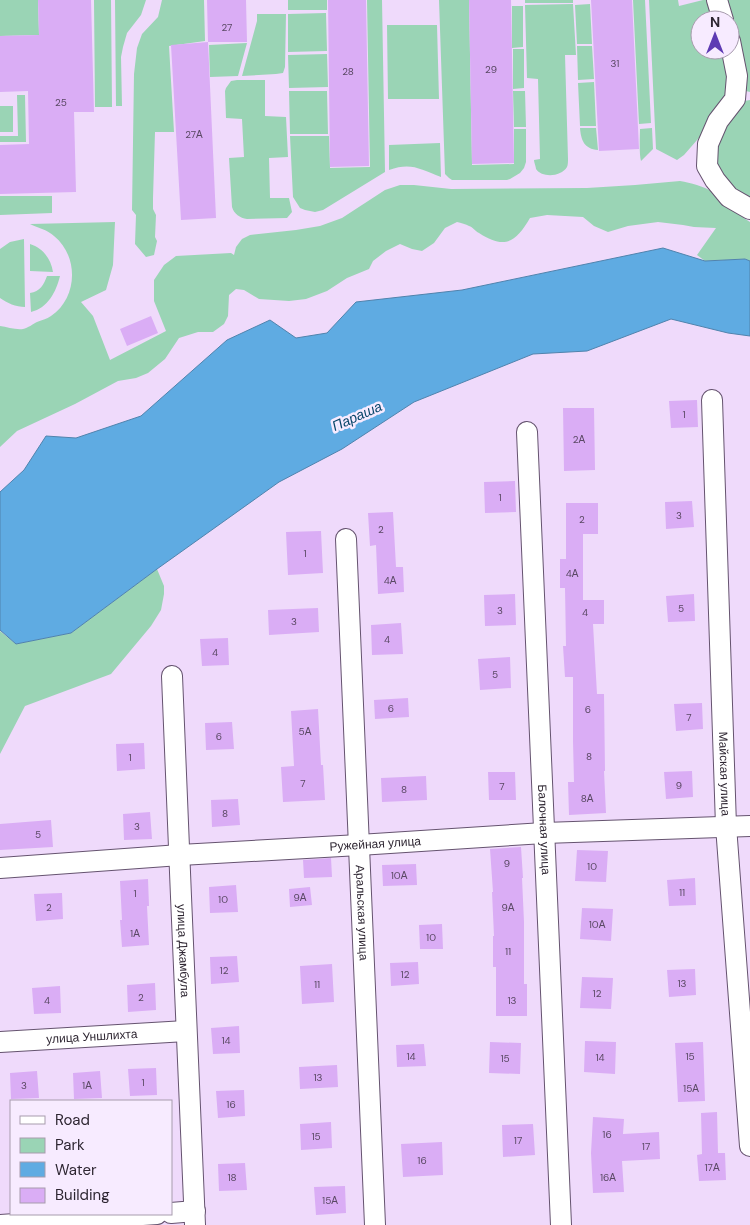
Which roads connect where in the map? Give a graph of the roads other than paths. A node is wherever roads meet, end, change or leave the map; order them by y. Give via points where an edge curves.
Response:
1 (734, 60) edge
2 (750, 209) edge
3 (712, 400) dead end
4 (527, 432) dead end
5 (346, 539) dead end
6 (172, 676) dead end
7 (726, 826) junction
8 (750, 826) edge
9 (544, 833) junction
10 (360, 845) junction
11 (180, 855) junction
12 (0, 868) edge
13 (186, 1030) junction
14 (0, 1042) edge
15 (750, 1146) edge
16 (172, 1213) edge
17 (143, 1215) edge
18 (195, 1218) edge
19 (0, 1225) edge
20 (375, 1225) edge
21 (561, 1225) edge

1 - 2 street via 737,76 735,99 718,121 708,144 707,166 729,197
3 - 7 street, Майская улица
4 - 9 street, Балочная улица
5 - 10 street, Аральская улица
6 - 11 street, улица Джамбула
7 - 8 street, Ружейная улица
7 - 9 street, Ружейная улица
7 - 15 street, Майская улица
9 - 10 street, Ружейная улица
9 - 21 street, Балочная улица
10 - 11 street, Ружейная улица
10 - 20 street, Аральская улица
11 - 12 street, Ружейная улица
11 - 13 street, улица Джамбула
13 - 14 street, улица Уншлихта
13 - 18 street, улица Джамбула
16 - 18 street
17 - 19 street

